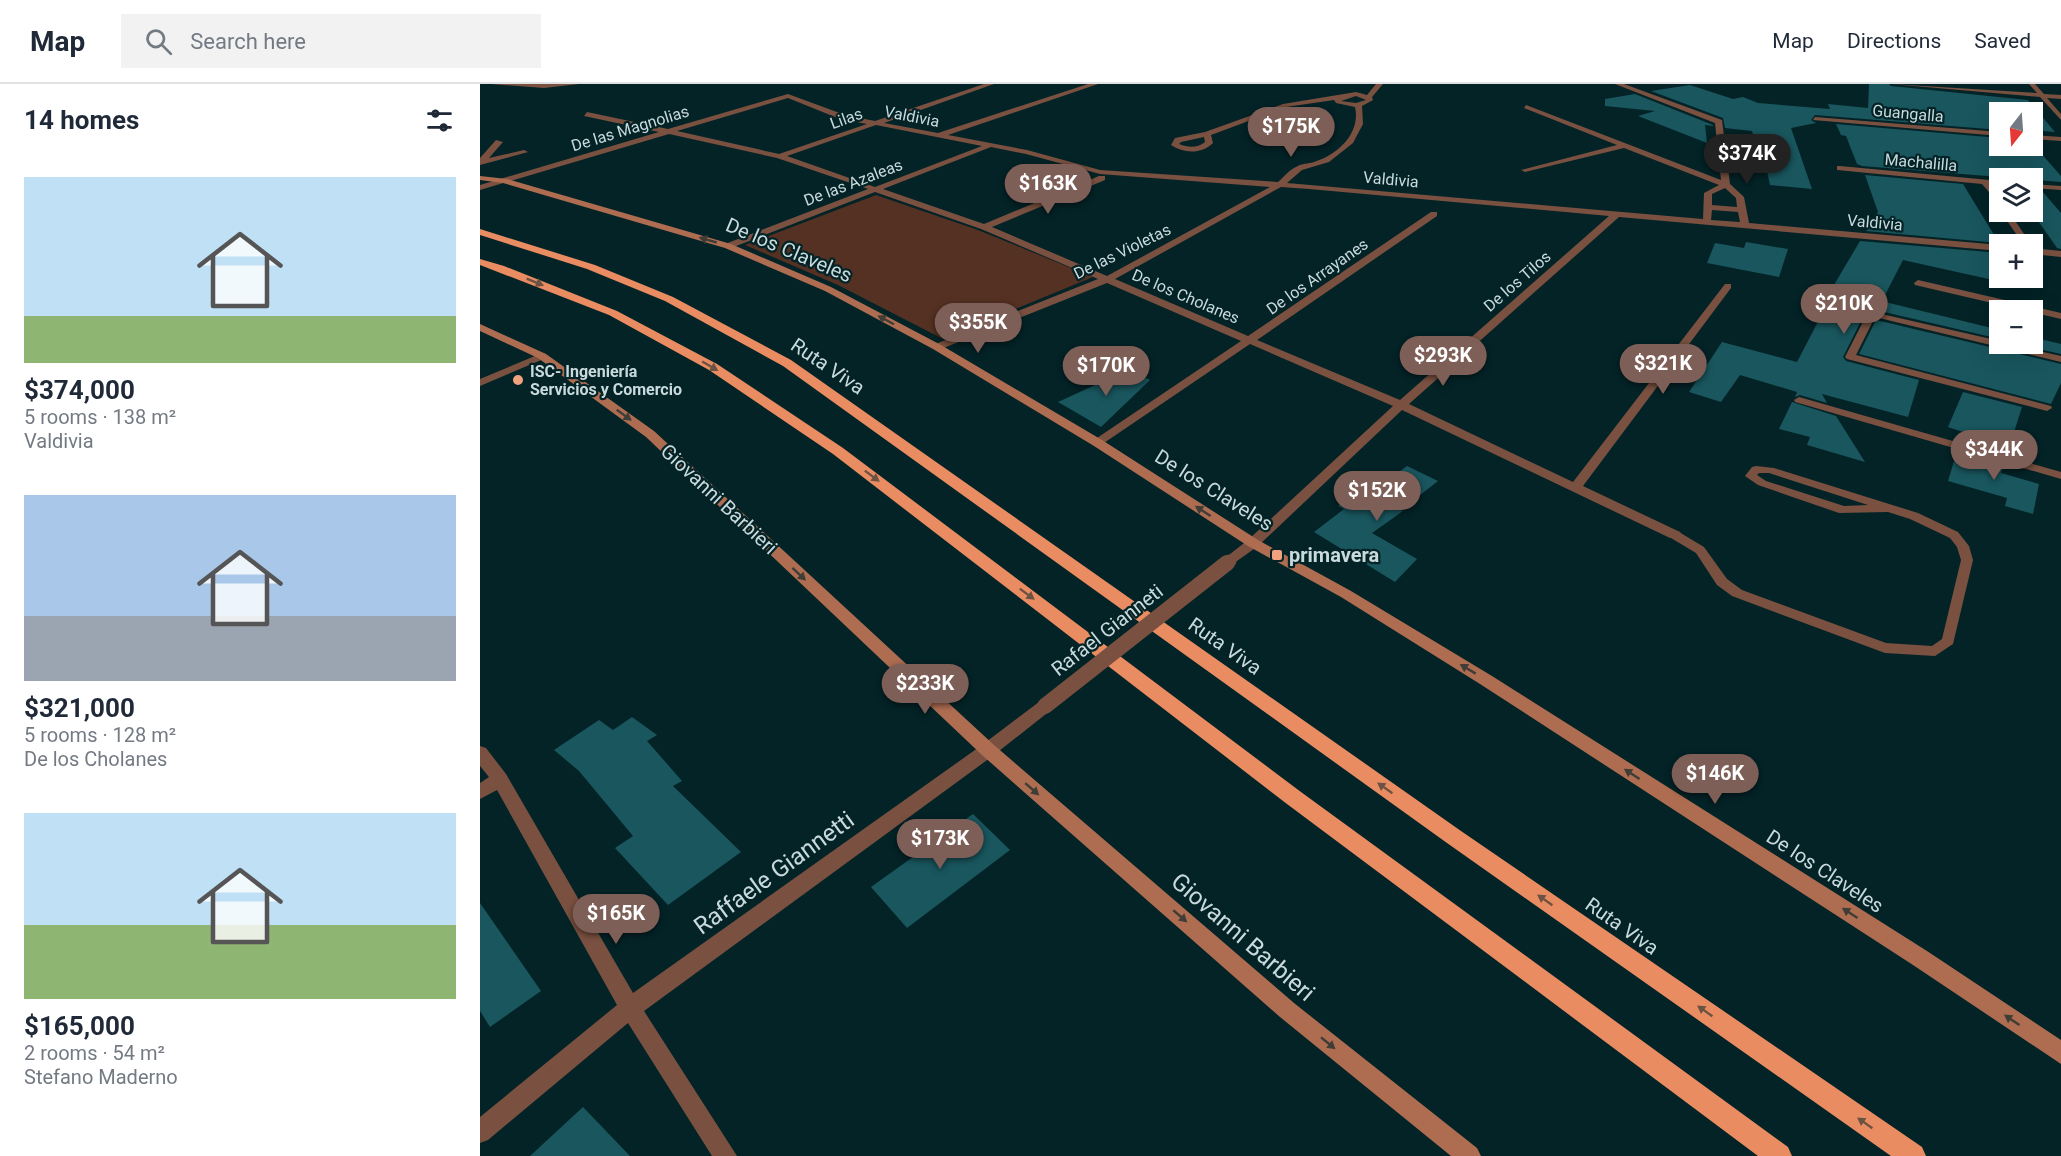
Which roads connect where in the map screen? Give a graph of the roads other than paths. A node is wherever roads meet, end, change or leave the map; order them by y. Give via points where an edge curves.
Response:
1 (494, 84) edge
2 (576, 84) edge
3 (991, 84) edge
4 (1095, 84) edge
5 (1380, 84) edge
6 (1618, 84) edge
7 (1894, 84) edge
8 (2032, 84) edge
9 (1359, 87) dead end
10 (787, 93) joint
11 (1348, 94) junction
12 (2043, 96) junction
13 (1369, 97) junction
14 (2061, 97) edge
15 (1337, 98) junction
16 (1358, 105) junction
17 (1526, 107) dead end
18 (587, 114) dead end
19 (1815, 118) dead end
20 (2061, 118) edge
21 (873, 123) junction
22 (668, 132) junction
23 (1989, 133) edge
24 (1207, 134) dead end
25 (936, 136) junction
26 (2043, 137) edge
27 (2061, 139) edge
28 (499, 141) dead end
29 (989, 145) junction
30 (1623, 146) junction
31 (524, 152) dead end
32 (779, 156) junction
33 (481, 163) edge
34 (1317, 164) junction
35 (1840, 168) dead end
36 (1525, 170) dead end
37 (480, 178) edge
38 (1102, 178) dead end
39 (504, 181) junction
40 (1985, 182) junction
41 (1989, 182) edge
42 (1281, 184) junction
43 (1726, 185) junction
44 (1309, 187) junction
45 (2043, 187) edge
46 (480, 188) edge
47 (1989, 188) edge
48 (2061, 188) edge
49 (877, 189) junction
50 (1708, 207) junction
51 (1743, 210) junction
52 (1434, 213) dead end
53 (1617, 214) junction
54 (1707, 222) junction
55 (1745, 225) junction
56 (984, 227) junction
57 (480, 232) edge
58 (728, 246) junction
59 (1989, 247) edge
60 (2043, 252) edge
61 (2061, 254) edge
62 (480, 262) edge
63 (1108, 279) junction
64 (1918, 283) dead end
65 (1728, 286) dead end
66 (1879, 300) dead end
67 (1872, 314) junction
68 (2061, 316) edge
69 (480, 327) edge
70 (1251, 340) junction
71 (937, 347) junction
72 (542, 356) junction
73 (2061, 359) edge
74 (480, 383) edge
75 (1798, 400) dead end
76 (1401, 405) junction
77 (2047, 408) dead end
78 (1098, 443) junction
79 (2061, 476) edge
80 (1576, 486) junction
81 (1888, 508) junction
82 (1675, 535) joint
83 (1252, 543) junction
84 (988, 750) junction
85 (480, 753) edge
86 (500, 779) junction
87 (480, 792) edge
88 (630, 1008) junction
89 (2061, 1053) edge
90 (480, 1132) edge
91 (725, 1156) edge
92 (1469, 1156) edge
93 (1779, 1156) edge
94 (1913, 1156) edge

1 - 2 street
3 - 21 street, Lilas
4 - 25 street
5 - 13 street
6 - 43 street via 1719,122
7 - 12 lane
8 - 12 lane
9 - 11 street
10 - 21 street, Valdivia via 821,111
10 - 22 street, De las Magnolias
11 - 13 street
11 - 15 street
12 - 14 lane
12 - 20 lane
13 - 16 street via 1370,102
15 - 16 street via 1338,102
15 - 24 street via 1285,105
16 - 34 street, De las Violetas via 1362,115 1356,136
17 - 30 street
18 - 22 street, De los Cholanes
19 - 23 lane, Guangalla
21 - 25 street, Valdivia
21 - 32 street, Lilas
22 - 32 street, De los Cholanes
22 - 39 street, De las Magnolias
25 - 29 street, Valdivia
26 - 27 lane
28 - 33 street
29 - 42 street, Valdivia via 1100,172
29 - 49 street, De las Azaleas
30 - 36 street
30 - 43 street
31 - 33 street
32 - 49 street, De los Cholanes
34 - 42 street, De las Violetas via 1296,170
34 - 44 street via 1321,170
35 - 40 lane, Machalilla
37 - 39 main road, De los Claveles
38 - 56 street
39 - 46 street, De las Magnolias
58 -> 39 main road, De los Claveles
40 - 41 lane, Machalilla
40 - 47 lane
42 - 44 street, Valdivia
42 - 63 street, De las Violetas
43 - 50 street via 1708,193
43 - 51 street via 1740,197
44 - 53 street, Valdivia
45 - 48 lane
49 - 56 street, De los Cholanes
49 - 58 street, De las Azaleas
50 - 51 street
50 - 54 street
51 - 55 street
52 - 70 street, De los Arrayanes
53 - 54 street, Valdivia
53 - 76 street, De los Tilos
54 - 55 street, Valdivia
55 - 59 street, Valdivia
56 - 63 street, De los Cholanes
94 -> 57 highway, Ruta Viva via 1454,837 787,363 669,299 591,267
71 -> 58 main road, De los Claveles via 828,289
60 - 61 street
62 -> 93 highway via 613,314 713,367 838,451 1294,798
63 - 70 street, De los Cholanes
63 - 71 street, De las Violetas
64 - 68 lane
65 - 80 street
66 - 67 lane
67 - 73 lane
67 - 77 lane via 1850,357
69 - 72 main road, Giovanni Barbieri
70 - 76 street, De los Cholanes
70 - 78 street, De los Arrayanes
71 - 78 main road, De los Claveles
72 - 74 street
72 -> 84 main road, Giovanni Barbieri via 650,434
75 - 79 lane
76 - 80 street, De los Cholanes
76 - 83 street, De los Tilos
83 -> 78 main road, De los Claveles
80 - 82 street, De los Cholanes
81 - 81 lane via 1836,509 1751,476 1756,469 1770,470
81 - 82 lane via 1935,524 1954,535 1963,546 1967,560 1948,641 1935,651 1885,648 1737,593 1722,582 1700,550
83 - 84 street, Rafael Gianneti, bridge
89 -> 83 main road, De los Claveles via 1486,680 1346,594
84 - 88 street, Raffaele Giannetti
84 -> 92 main road, Giovanni Barbieri via 1287,1010
85 - 86 street
86 - 87 street
86 - 88 street
88 - 90 street, Raffaele Giannetti
88 - 91 street

